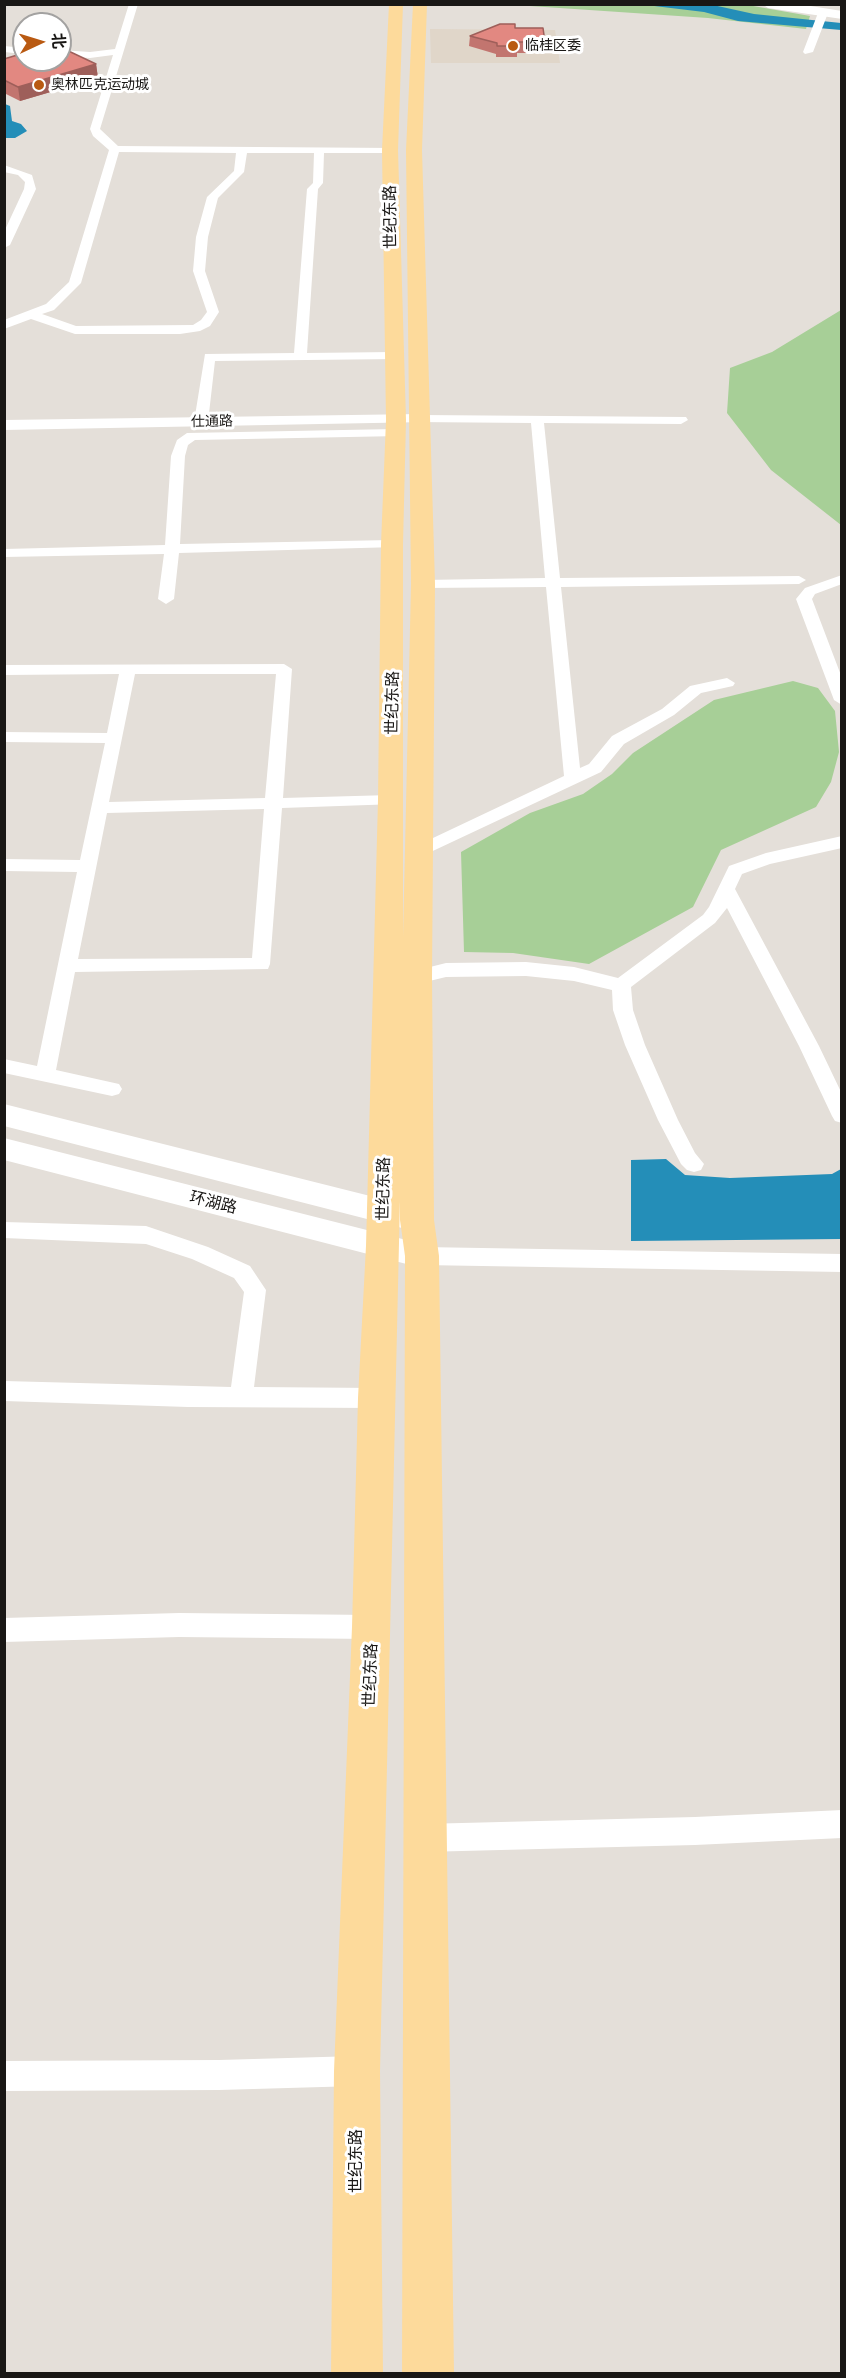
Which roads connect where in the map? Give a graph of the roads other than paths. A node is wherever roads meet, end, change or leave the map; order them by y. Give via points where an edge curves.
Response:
1 (134, 4) edge
2 (420, 4) edge
3 (768, 4) edge
4 (785, 4) edge
5 (823, 13) junction
6 (842, 13) edge
7 (404, 36) edge
8 (119, 51) junction
9 (808, 52) dead end
10 (72, 59) edge
11 (97, 65) junction
12 (116, 149) junction
13 (242, 149) junction
14 (320, 149) junction
15 (402, 150) junction
16 (4, 168) edge
17 (4, 245) edge
18 (32, 315) junction
19 (4, 325) edge
20 (394, 356) junction
21 (300, 357) junction
22 (201, 420) junction
23 (405, 420) junction
24 (537, 420) junction
25 (681, 420) dead end
26 (4, 423) edge
27 (392, 544) junction
28 (172, 549) junction
29 (4, 553) edge
30 (842, 579) edge
31 (799, 580) dead end
32 (552, 581) junction
33 (423, 584) junction
34 (166, 599) dead end
35 (128, 669) junction
36 (4, 670) edge
37 (728, 683) dead end
38 (842, 700) edge
39 (114, 738) junction
40 (5, 739) edge
41 (573, 780) junction
42 (391, 800) junction
43 (272, 805) junction
44 (100, 808) junction
45 (842, 842) edge
46 (420, 851) junction
47 (4, 865) edge
48 (86, 866) junction
49 (726, 889) junction
50 (67, 966) junction
51 (417, 977) junction
52 (621, 985) junction
53 (4, 1066) edge
54 (45, 1076) junction
55 (111, 1089) dead end
56 (4, 1115) edge
57 (842, 1116) edge
58 (4, 1149) edge
59 (694, 1164) dead end
60 (383, 1211) junction
61 (417, 1220) junction
62 (4, 1230) edge
63 (383, 1246) junction
64 (422, 1256) junction
65 (842, 1263) edge
66 (4, 1391) edge
67 (241, 1397) junction
68 (376, 1398) junction
69 (372, 1627) junction
70 (4, 1630) edge
71 (842, 1824) edge
72 (423, 1838) junction
73 (357, 2071) junction
74 (4, 2076) edge
75 (357, 2373) edge
76 (428, 2373) edge

1 - 8 street
2 - 7 main road, 世纪东路
3 - 5 main road
4 - 6 main road
5 - 6 main road
5 - 9 street
7 - 15 main road, 世纪东路
8 - 11 street
8 - 11 street
10 - 11 street
11 - 12 street via 95,129
12 - 13 street
12 - 18 street via 78,278 57,302
13 - 14 street
13 - 18 street via 239,172 213,197 202,237 199,272 213,312 206,323 180,330 75,330
14 - 15 street
14 - 21 street via 318,183 313,189
15 - 20 main road, 世纪东路
15 - 23 main road, 世纪东路 via 417,213
16 - 17 street via 22,173 30,182 30,189
18 - 19 street
20 - 21 street
20 - 23 main road, 世纪东路
21 - 22 street via 209,357
22 - 23 street, 仕通路
22 - 26 street, 仕通路
23 - 24 street
23 - 27 main road, 世纪东路
23 - 28 street via 192,436 182,443 178,456
23 - 33 main road, 世纪东路
24 - 25 street
24 - 32 street
27 - 28 street
27 - 42 main road, 世纪东路
28 - 29 street
28 - 34 street
30 - 38 street via 810,591 804,599
31 - 32 street
32 - 33 street
32 - 41 street
33 - 46 main road, 世纪东路
35 - 36 street
35 - 39 street
35 - 43 street via 284,669
37 - 41 street via 696,689 668,712 618,740 595,768
39 - 40 street
39 - 44 street
41 - 46 street
42 - 43 street
42 - 60 main road, 世纪东路
43 - 44 street
43 - 50 street via 261,964
44 - 48 street
45 - 49 street via 746,865 735,870
46 - 51 main road, 世纪东路
47 - 48 street
48 - 50 street
49 - 52 street via 709,919
49 - 57 street
50 - 54 street
51 - 52 street via 446,970 526,969 574,974
51 - 61 main road, 世纪东路
52 - 59 street via 623,1010 635,1045 668,1120
53 - 54 street
54 - 55 street
56 - 60 main road, 环湖路
58 - 63 main road, 环湖路
60 - 61 main road, 环湖路
60 - 63 main road, 世纪东路
61 - 64 main road, 世纪东路
62 - 67 street via 146,1235 242,1272 255,1290
63 - 64 main road, 环湖路
63 - 68 main road, 世纪东路
64 - 65 street
64 - 72 main road, 世纪东路
66 - 67 street
67 - 68 street
68 - 69 main road, 世纪东路
69 - 70 street via 173,1625
69 - 73 main road, 世纪东路
71 - 72 street
72 - 76 main road, 世纪东路
73 - 74 street
73 - 75 main road, 世纪东路

